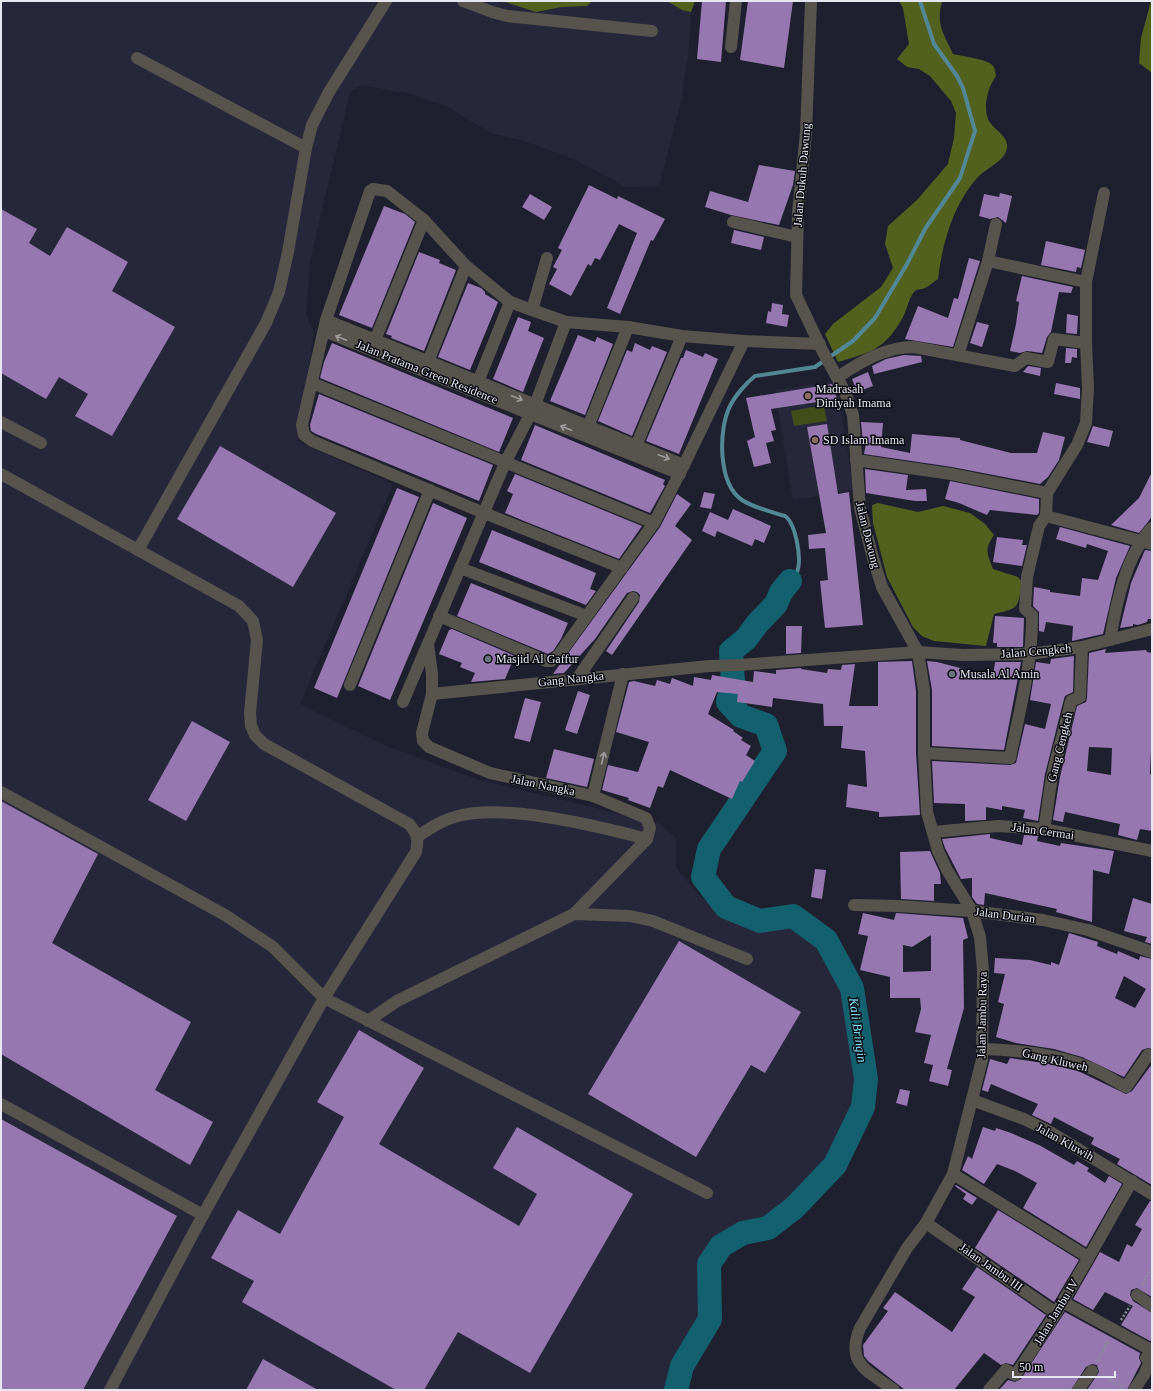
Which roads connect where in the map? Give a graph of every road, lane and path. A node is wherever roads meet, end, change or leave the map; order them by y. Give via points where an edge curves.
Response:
1 (386, 1) edge
2 (463, 1) edge
3 (736, 1) edge
4 (811, 1) edge
5 (652, 31) dead end
6 (732, 47) dead end
7 (137, 58) dead end
8 (306, 148) junction
9 (1104, 193) dead end
10 (424, 220) junction
11 (733, 222) dead end
12 (996, 224) dead end
13 (797, 237) junction
14 (547, 258) dead end
15 (988, 261) junction
16 (466, 266) junction
17 (1086, 282) junction
18 (510, 302) junction
19 (532, 310) junction
20 (566, 322) junction
21 (325, 326) junction
22 (628, 327) junction
23 (682, 336) junction
24 (375, 340) junction
25 (744, 341) junction
26 (1086, 343) junction
27 (822, 348) junction
28 (958, 355) junction
29 (428, 362) junction
30 (835, 372) junction
31 (478, 382) junction
32 (312, 383) junction
33 (532, 410) junction
34 (1, 422) edge
35 (588, 427) junction
36 (41, 443) dead end
37 (630, 447) junction
38 (856, 460) junction
39 (505, 463) junction
40 (682, 469) junction
41 (1, 474) edge
42 (430, 490) junction
43 (1047, 493) junction
44 (484, 513) junction
45 (1046, 516) junction
46 (654, 523) junction
47 (1152, 528) edge
48 (1146, 543) edge
49 (138, 550) junction
50 (460, 568) junction
51 (622, 568) junction
52 (633, 598) dead end
53 (439, 616) junction
54 (587, 616) junction
55 (1152, 629) edge
56 (1110, 640) junction
57 (428, 644) junction
58 (1082, 647) junction
59 (918, 652) junction
60 (1029, 654) junction
61 (623, 674) junction
62 (577, 679) junction
63 (350, 685) dead end
64 (432, 694) junction
65 (403, 702) dead end
66 (924, 753) junction
67 (1, 792) edge
68 (593, 796) junction
69 (1044, 829) junction
70 (933, 832) junction
71 (417, 837) junction
72 (647, 838) junction
73 (1152, 851) edge
74 (854, 905) dead end
75 (972, 911) junction
76 (574, 914) junction
77 (1152, 952) edge
78 (747, 959) dead end
79 (324, 998) junction
80 (368, 1021) junction
81 (983, 1049) junction
82 (1152, 1057) edge
83 (972, 1100) junction
84 (1, 1104) edge
85 (953, 1174) junction
86 (1132, 1182) junction
87 (707, 1193) dead end
88 (1152, 1194) edge
89 (203, 1215) junction
90 (926, 1223) junction
91 (1088, 1257) junction
92 (1136, 1295) dead end
93 (1063, 1302) junction
94 (1152, 1306) edge
95 (1056, 1313) junction
96 (1151, 1349) edge
97 (1092, 1371) joint
98 (110, 1390) edge
99 (894, 1390) edge
100 (989, 1390) edge
101 (1078, 1390) edge
102 (1129, 1390) edge
103 (1134, 1390) edge

1 - 8 street via 329,92 312,125
2 - 5 street via 507,16
3 - 6 street
4 - 13 street, Jalan Dukuh Dawung via 806,133
7 - 8 street
8 - 49 street via 279,292 266,323
9 - 17 street
10 - 16 street
10 - 21 street via 387,191 370,191
10 - 24 street, Jalan Pratama Green Residence
11 - 13 street
12 - 15 street
13 - 27 street, Jalan Dukuh Dawung via 796,295
14 - 19 street
15 - 17 street
15 - 28 street
16 - 18 street
16 - 29 street, Jalan Pratama Green Residence
17 - 26 street
18 - 19 street
18 - 31 street, Jalan Pratama Green Residence
19 - 20 street
20 - 22 street
20 - 33 street
21 - 24 street, Jalan Pratama Green Residence
21 - 32 street
33 -> 21 street, Jalan Pratama Green Residence
22 - 23 street
22 - 35 street
23 - 25 street
23 - 37 street
24 - 29 street, Jalan Pratama Green Residence
25 - 27 street
25 - 40 street
26 - 28 street via 1054,339 1048,362 1026,358 1015,366
26 - 43 street via 1086,423 1077,445
27 - 30 street, Jalan Dawung
28 - 30 street via 914,347 895,349
29 - 31 street, Jalan Pratama Green Residence
30 - 38 street, Jalan Dawung via 853,415
31 -> 33 street, Jalan Pratama Green Residence
32 - 39 street
32 - 42 street via 302,425 304,435 312,441
33 - 35 street, Jalan Pratama Green Residence
37 -> 33 street, Jalan Pratama Green Residence
33 - 39 street
34 - 36 street
35 - 37 street, Jalan Pratama Green Residence
37 - 40 street, Jalan Pratama Green Residence
38 - 43 street via 951,474
38 - 59 street, Jalan Dawung via 860,508 882,587
39 - 44 street
39 - 46 street
40 - 46 street
41 - 49 street
42 - 44 street
42 - 63 street
43 - 45 street
44 - 50 street
44 - 51 street
45 - 48 street
45 - 60 street via 1039,526 1026,577 1025,609 1032,615
46 - 51 street
47 - 48 street
48 - 56 street via 1122,586
49 - 71 street via 239,606 253,621 257,640 250,726 254,735 264,744 409,824
50 - 53 street
50 - 54 street
51 - 54 street
52 - 62 street
53 - 54 street via 551,661 558,656
53 - 57 street
55 - 56 street, Jalan Cengkeh
56 - 58 street, Jalan Cengkeh
57 - 64 street, Jalan Nangka
57 - 65 street
58 - 60 street, Jalan Cengkeh
58 - 69 street, Gang Cengkeh via 1080,697 1071,701 1054,766
59 - 60 street, Jalan Cengkeh via 963,655
59 - 61 street, Gang Nangka
59 - 66 street, Jalan Jambu Raya via 924,690
60 - 66 street via 1010,758
61 - 62 street, Gang Nangka
68 -> 61 street
62 - 64 street, Gang Nangka
64 - 68 street, Jalan Nangka via 422,733 423,741 429,747 501,776
66 - 70 street, Jalan Jambu Raya via 927,812
67 - 79 street via 225,915 273,947
68 - 72 street, Jalan Nangka via 646,818 650,828
69 - 70 street, Jalan Cermai via 998,826
69 - 73 street, Jalan Cermai
70 - 75 street, Jalan Jambu Raya via 938,852
71 - 72 street via 430,828 458,816 515,813
71 - 79 street via 416,852
72 - 76 street
74 - 75 street, Jalan Durian
75 - 77 street, Jalan Durian via 1043,920 1088,930
75 - 81 street, Jalan Jambu Raya via 980,937 983,970
76 - 78 street via 630,916 653,921
76 - 80 street via 397,1001
79 - 80 street
79 - 89 street
80 - 87 street
81 - 82 street, Gang Kluweh via 1011,1050 1068,1061 1093,1069 1126,1087 1148,1055
81 - 83 street, Jalan Jambu Raya
83 - 85 street, Jalan Jambu Raya
83 - 86 street, Jalan Kluwih via 1050,1132
84 - 89 street
85 - 90 street, Jalan Jambu Raya
85 - 91 street
86 - 88 street, Jalan Kluwih
86 - 91 street, Jalan Jambu IV
89 - 98 street
90 - 95 street, Jalan Jambu III
90 - 99 street, Jalan Jambu Raya via 907,1248 855,1340 856,1359
91 - 93 street, Jalan Jambu IV
92 - 94 street
93 - 95 street, Jalan Jambu IV
93 - 96 street
95 - 100 street, Jalan Jambu IV via 1015,1375 1006,1370
96 - 103 street via 1146,1358 1150,1361
97 - 101 street
97 - 102 path

